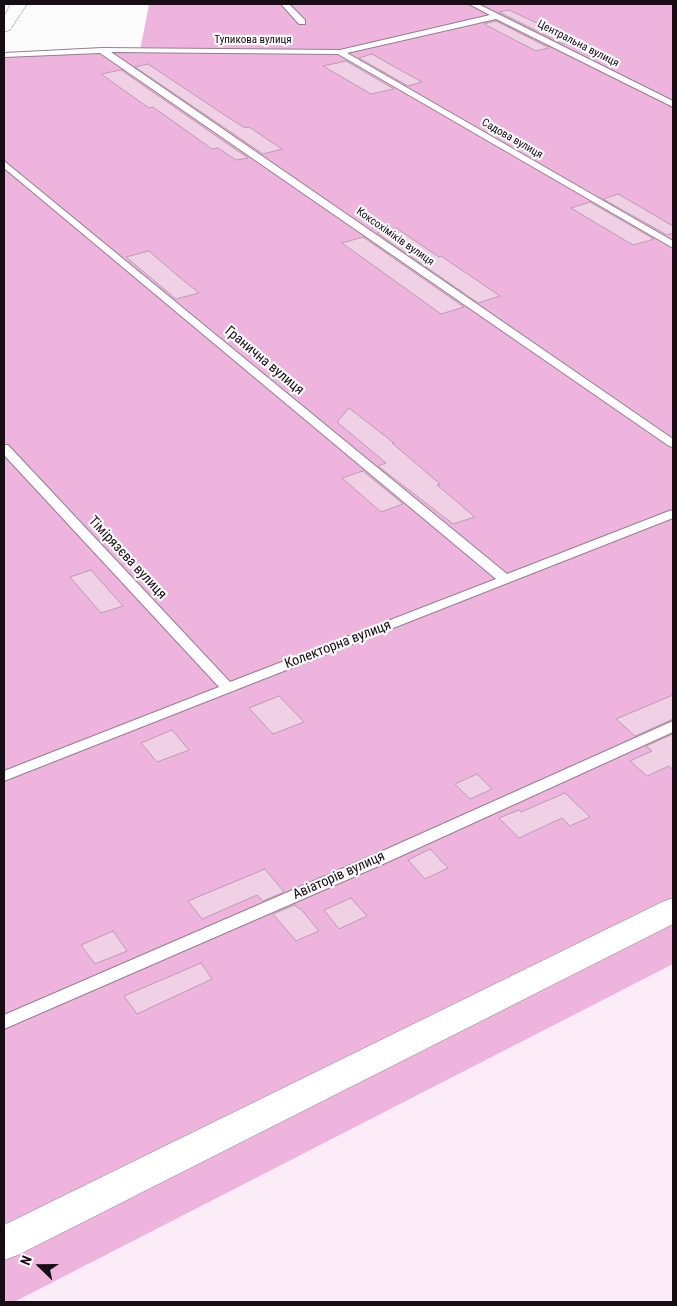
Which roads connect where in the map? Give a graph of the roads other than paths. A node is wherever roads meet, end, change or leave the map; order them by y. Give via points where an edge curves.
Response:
1 (19, 4) edge
2 (285, 4) edge
3 (473, 4) edge
4 (498, 16) junction
5 (302, 22) dead end
6 (4, 27) edge
7 (102, 50) junction
8 (340, 52) junction
9 (4, 54) edge
10 (673, 104) edge
11 (4, 164) edge
12 (673, 245) edge
13 (673, 444) edge
14 (4, 448) edge
15 (673, 514) edge
16 (506, 580) junction
17 (228, 688) junction
18 (673, 726) edge
19 (4, 776) edge
20 (673, 910) edge
21 (4, 1022) edge
22 (4, 1243) edge

1 - 6 street
2 - 5 lane
3 - 4 lane, Центральна вулиця
4 - 8 lane, Тупикова вулиця
4 - 10 lane, Центральна вулиця
7 - 8 lane, Тупикова вулиця
7 - 9 lane, Тупикова вулиця
7 - 13 lane, Коксохіміків вулиця
8 - 12 lane, Садова вулиця
11 - 16 lane, Гранична вулиця
14 - 17 lane, Тімірязєва вулиця
15 - 16 lane, Колекторна вулиця
16 - 17 lane, Колекторна вулиця
17 - 19 lane, Колекторна вулиця
18 - 21 lane, Авіаторів вулиця via 366,865
20 - 22 street

